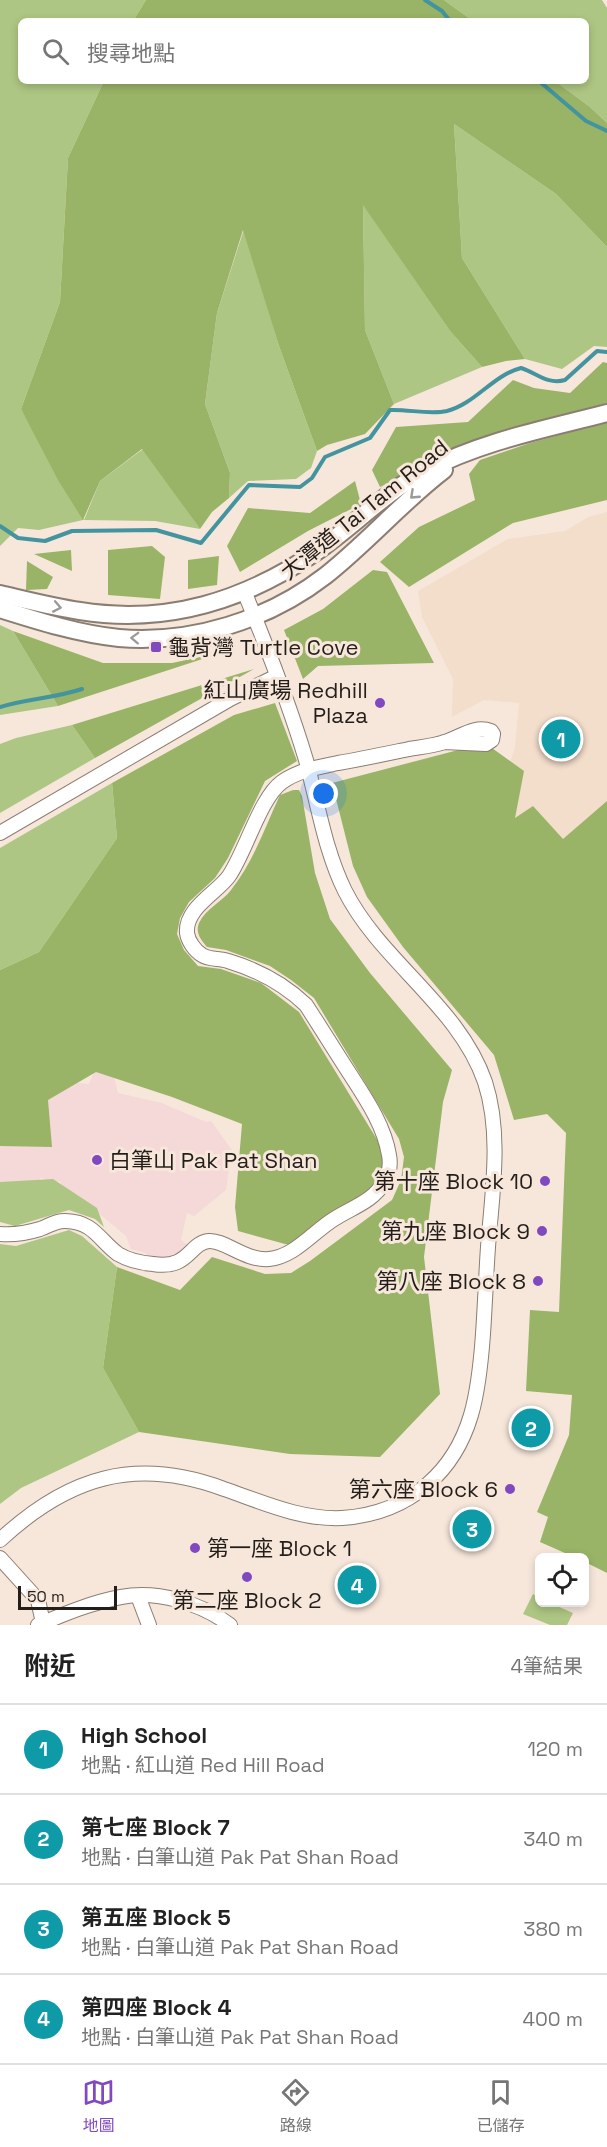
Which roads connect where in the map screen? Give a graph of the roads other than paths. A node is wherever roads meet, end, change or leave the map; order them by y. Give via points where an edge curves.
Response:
1 (607, 413) edge
2 (477, 448) junction
3 (244, 591) junction
4 (0, 594) edge
5 (0, 609) edge
6 (254, 616) junction
7 (277, 676) junction
8 (444, 742) dead end
9 (308, 769) junction
10 (0, 833) edge
11 (0, 1234) edge
12 (0, 1540) edge
13 (0, 1558) edge
14 (138, 1596) junction
15 (41, 1624) edge
16 (149, 1625) edge
17 (230, 1625) edge

1 - 2 main road, 大潭道 Tai Tam Road
2 - 3 main road, 大潭道 Tai Tam Road via 407,481 316,552
2 -> 6 main road, 大潭道 Tai Tam Road via 418,490 323,577
4 -> 3 main road, 大潭道 Tai Tam Road via 82,612 129,615 179,612
3 - 6 street
6 -> 5 main road, 大潭道 Tai Tam Road via 193,634 136,639 85,632
6 - 7 street
7 - 9 street
7 - 10 street via 230,699
8 - 9 street
9 - 11 street via 274,789 237,863 192,914 187,933 203,957 224,959 266,975 306,1005 374,1114 390,1157 382,1185 370,1198 292,1251 269,1259 247,1256 209,1241 176,1263 144,1263 122,1256 88,1227 64,1221 30,1232
9 - 12 street via 339,877 351,902 463,1040 481,1073 489,1102 493,1167 480,1374 472,1418 460,1446 443,1470 414,1495 392,1507 361,1516 309,1516 192,1478 137,1474 97,1480 64,1493 39,1507
13 - 15 street via 38,1600
14 - 15 street via 109,1600
14 - 16 street
14 - 17 street via 183,1602

